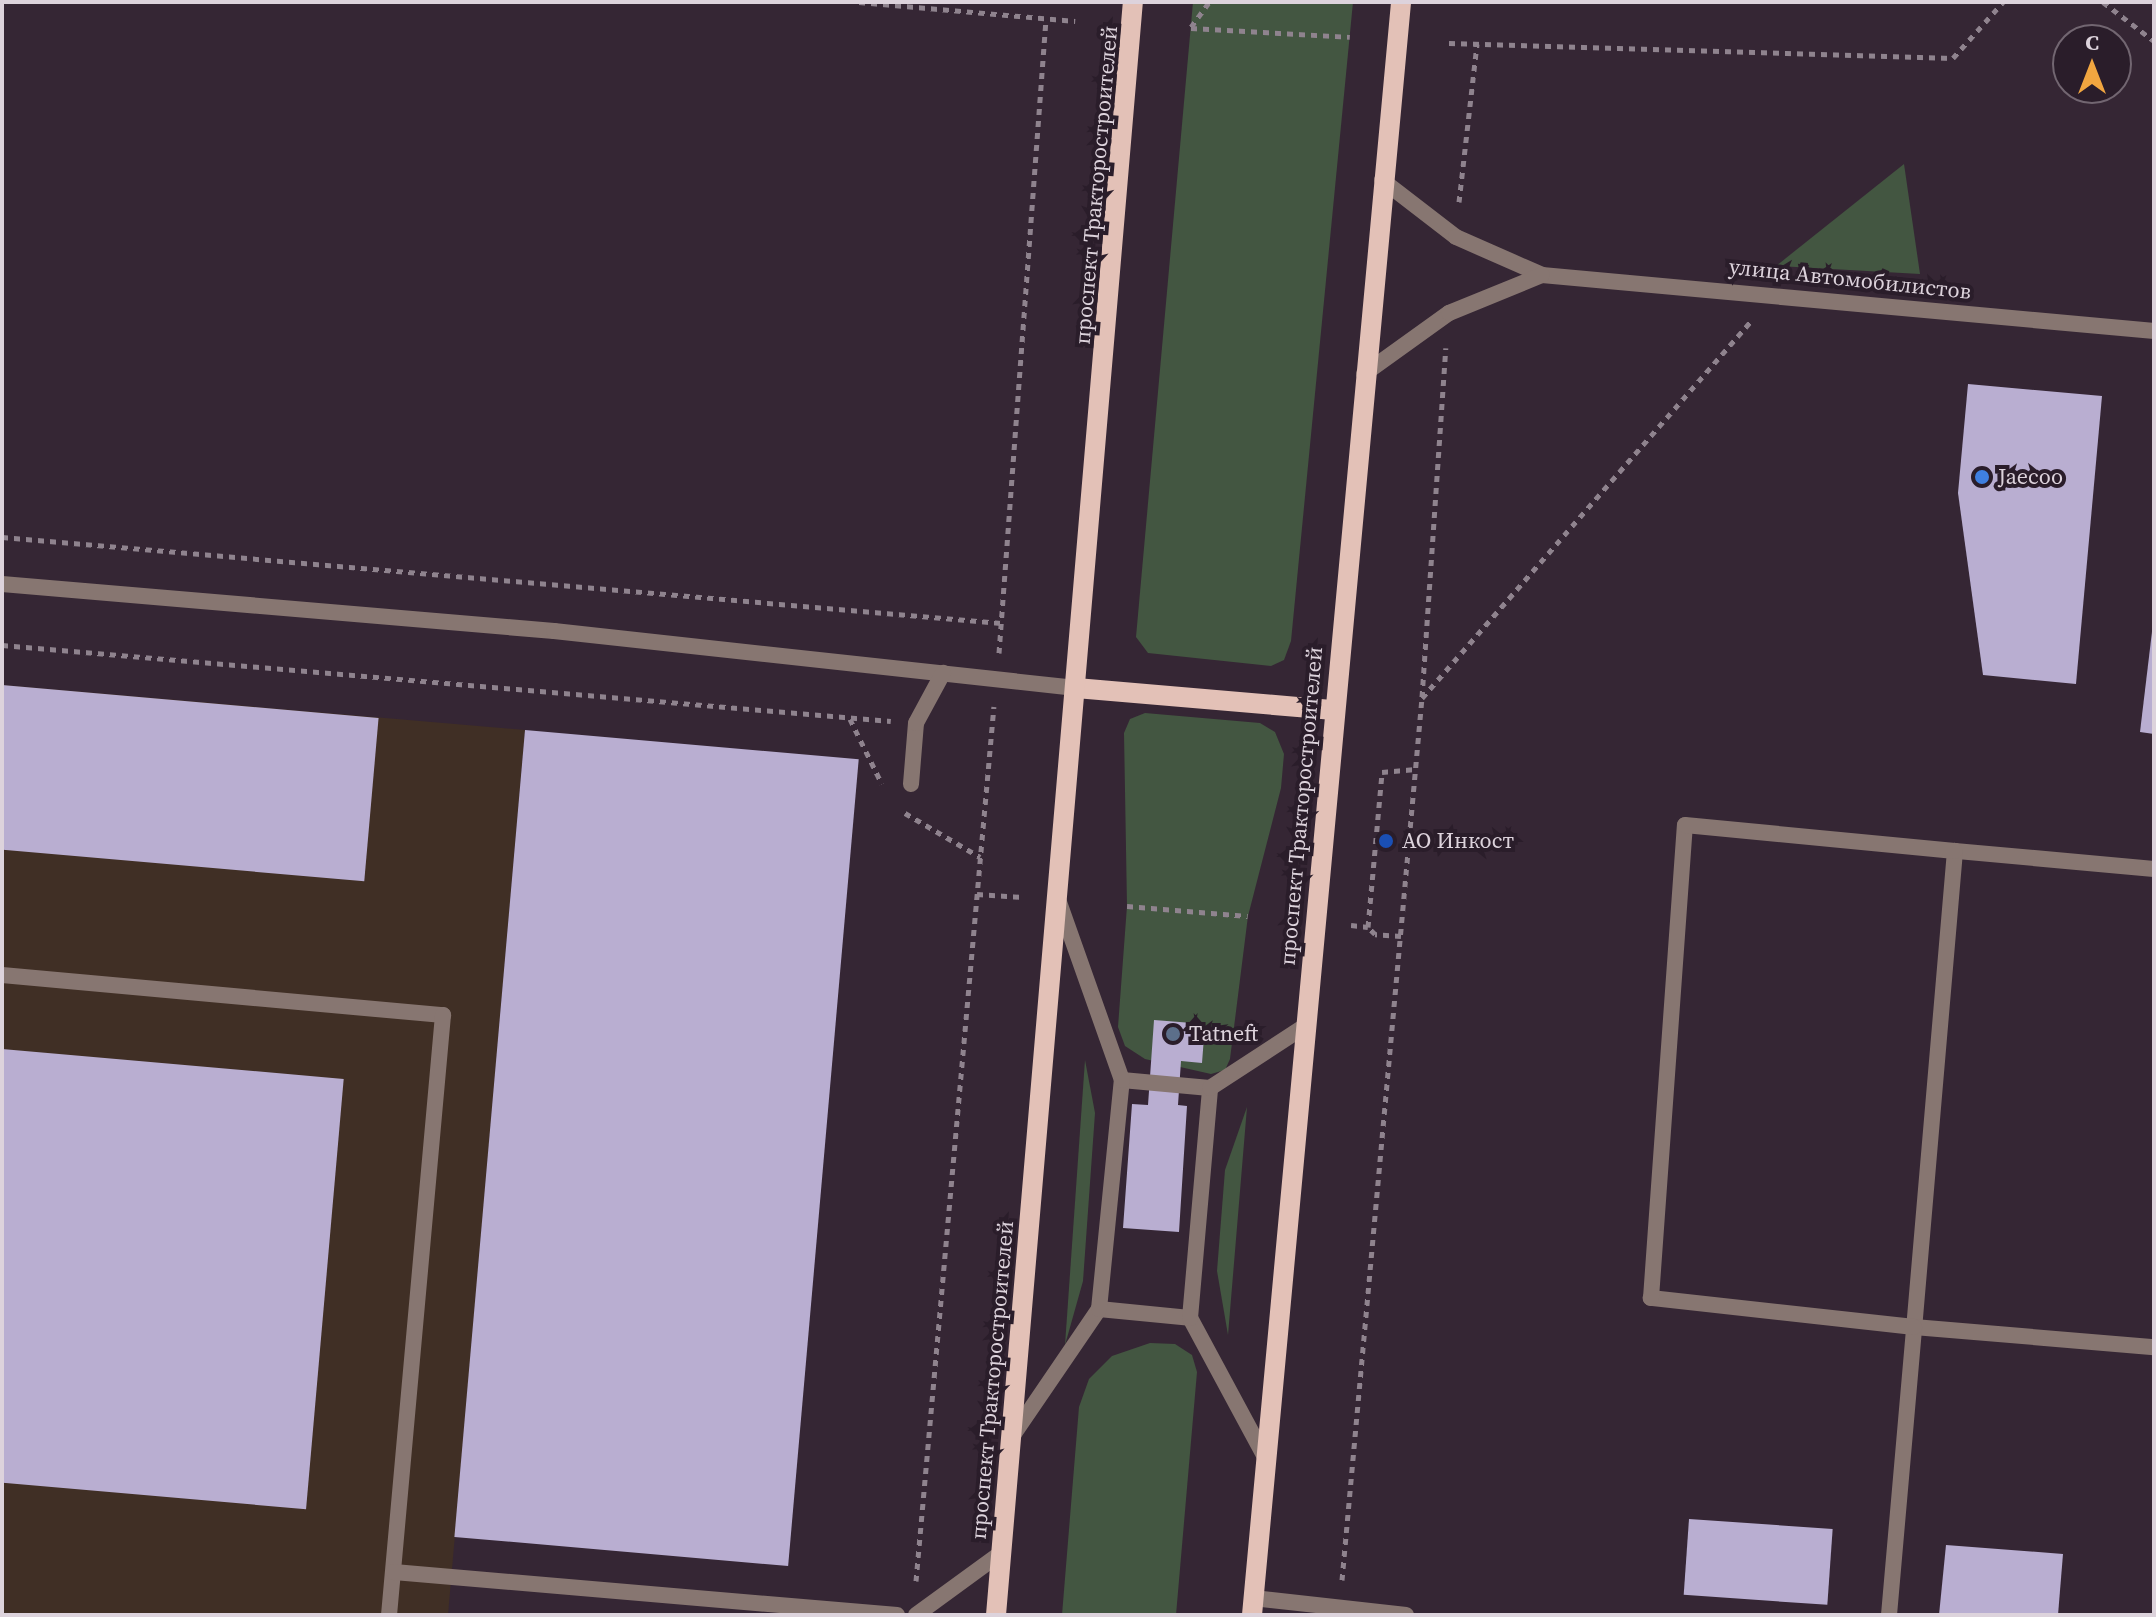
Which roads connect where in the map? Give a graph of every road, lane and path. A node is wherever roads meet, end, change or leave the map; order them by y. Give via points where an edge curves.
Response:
1 (859, 2) edge
2 (1133, 2) edge
3 (1209, 2) edge
4 (1401, 2) edge
5 (2003, 2) edge
6 (2103, 2) edge
7 (1046, 19) junction
8 (1075, 21) dead end
9 (1350, 37) dead end
10 (2154, 41) edge
11 (1449, 43) dead end
12 (1477, 44) junction
13 (1382, 180) junction
14 (1459, 202) dead end
15 (1542, 275) junction
16 (1775, 293) junction
17 (2154, 331) edge
18 (1447, 342) dead end
19 (1364, 374) junction
20 (2, 537) edge
21 (2, 584) edge
22 (1002, 623) junction
23 (2, 645) edge
24 (999, 655) dead end
25 (943, 673) junction
26 (1076, 688) junction
27 (995, 696) dead end
28 (1422, 698) junction
29 (1334, 710) junction
30 (916, 723) junction
31 (1416, 769) junction
32 (911, 784) dead end
33 (1955, 851) junction
34 (2154, 869) edge
35 (977, 894) junction
36 (1022, 897) dead end
37 (1058, 900) junction
38 (1127, 906) dead end
39 (1248, 916) dead end
40 (1351, 925) dead end
41 (1368, 927) junction
42 (1401, 936) junction
43 (2, 975) edge
44 (1305, 1026) junction
45 (1122, 1080) junction
46 (1210, 1088) junction
47 (1099, 1309) junction
48 (1190, 1318) junction
49 (1914, 1327) junction
50 (2154, 1347) edge
51 (1011, 1438) junction
52 (1266, 1459) junction
53 (1001, 1553) junction
54 (394, 1572) junction
55 (917, 1576) dead end
56 (1342, 1583) dead end
57 (1253, 1606) edge
58 (389, 1615) edge
59 (897, 1615) edge
60 (916, 1615) edge
61 (996, 1615) edge
62 (1406, 1615) edge
63 (1889, 1615) edge

1 - 7 path
2 - 26 main road, проспект Тракторостроителей
3 - 9 path via 1191,28
4 - 13 main road, проспект Тракторостроителей
5 - 12 path via 1953,58
6 - 10 path
7 - 8 path
7 - 22 path
11 - 12 path
12 - 14 path
13 - 15 lane, улица Автомобилистов via 1456,237
13 - 19 main road, проспект Тракторостроителей
15 - 16 lane, улица Автомобилистов
15 - 19 lane, улица Автомобилистов via 1449,313
16 - 17 lane, улица Автомобилистов
16 - 28 path
18 - 28 path
19 - 29 main road, проспект Тракторостроителей
20 - 22 path
21 - 25 lane via 554,631
22 - 24 path
23 - 30 path
25 - 26 lane
25 - 30 lane
26 - 29 main road
26 - 37 main road, проспект Тракторостроителей
27 - 35 path
28 - 31 path
29 - 44 main road, проспект Тракторостроителей
30 - 32 lane
31 - 41 path via 1382,772
31 - 42 path
33 - 34 lane
33 - 49 lane
33 - 49 lane via 1685,825 1651,1298
35 - 36 path
35 - 55 path
37 - 45 lane
37 - 51 main road, проспект Тракторостроителей
38 - 39 path
40 - 41 path
41 - 42 path via 1375,934
42 - 56 path
43 - 54 lane via 443,1015
44 - 46 lane
44 - 52 main road, проспект Тракторостроителей
45 - 46 lane
45 - 47 lane
46 - 48 lane
47 - 48 lane
47 - 51 lane
48 - 52 lane
49 - 50 lane
49 - 63 lane
51 - 53 main road, проспект Тракторостроителей
52 - 57 main road, проспект Тракторостроителей
53 - 60 lane
53 - 61 main road, проспект Тракторостроителей
54 - 58 lane
54 - 59 lane
57 - 62 lane

